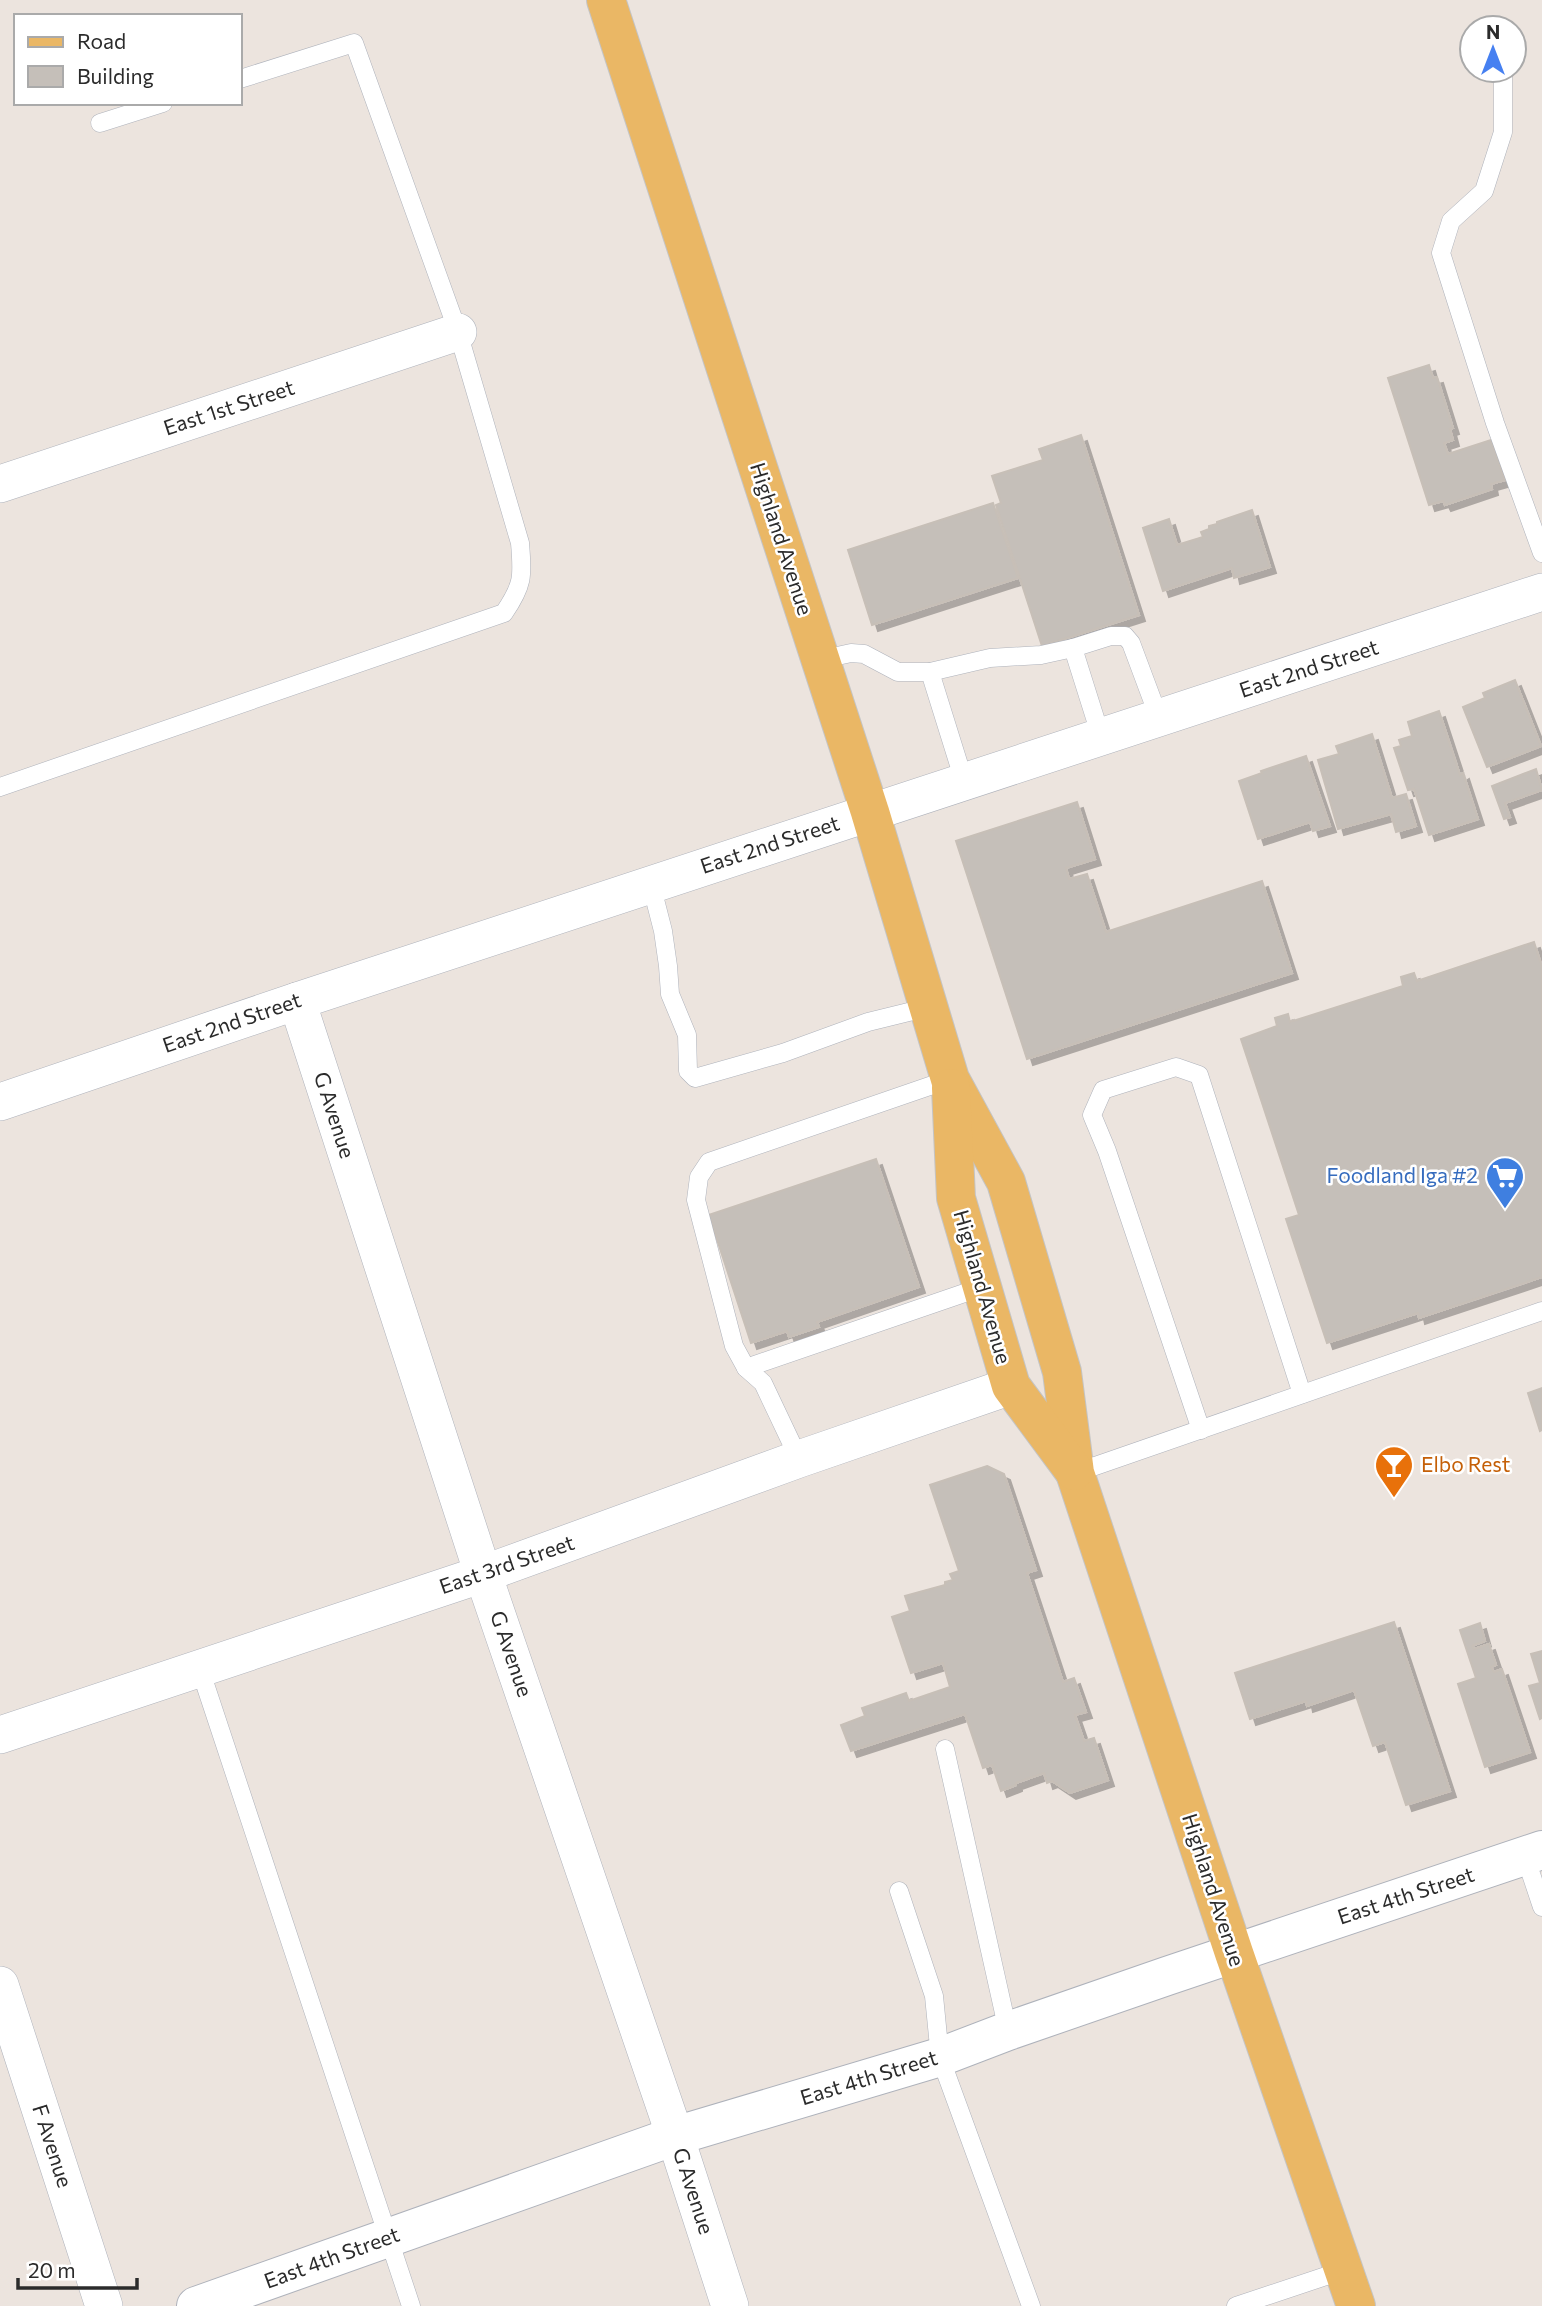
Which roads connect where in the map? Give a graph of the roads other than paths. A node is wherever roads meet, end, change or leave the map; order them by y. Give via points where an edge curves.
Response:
1 (606, 0) edge
2 (242, 78) edge
3 (1503, 84) edge
4 (157, 105) edge
5 (100, 123) dead end
6 (458, 332) junction
7 (0, 484) edge
8 (1542, 552) edge
9 (1542, 592) edge
10 (1073, 648) junction
11 (819, 660) junction
12 (930, 672) junction
13 (1159, 718) junction
14 (1101, 737) junction
15 (964, 781) junction
16 (0, 788) edge
17 (870, 812) junction
18 (651, 884) junction
19 (297, 1001) junction
20 (929, 1007) junction
21 (950, 1079) junction
22 (0, 1102) edge
23 (982, 1287) junction
24 (1542, 1311) edge
25 (746, 1368) junction
26 (1011, 1386) junction
27 (1303, 1394) junction
28 (1200, 1430) junction
29 (799, 1459) junction
30 (1075, 1473) junction
31 (484, 1574) junction
32 (200, 1669) junction
33 (0, 1735) edge
34 (945, 1749) dead end
35 (1534, 1853) edge
36 (898, 1891) dead end
37 (1542, 1907) edge
38 (1234, 1953) junction
39 (0, 1985) edge
40 (1008, 2031) junction
41 (940, 2057) junction
42 (675, 2136) junction
43 (388, 2238) junction
44 (1344, 2270) junction
45 (104, 2306) edge
46 (196, 2306) edge
47 (411, 2306) edge
48 (730, 2306) edge
49 (1031, 2306) edge
50 (1236, 2306) edge
51 (1356, 2306) edge

1 - 11 main road, Highland Avenue
2 - 6 lane via 354,43
3 - 8 lane via 1503,132 1484,191 1451,221 1441,253
4 - 5 lane
6 - 7 street, East 1st Street
6 - 16 lane via 520,543 522,572 517,592 503,613
9 - 13 street, East 2nd Street
10 - 12 lane via 990,658
10 - 13 lane via 1125,636
10 - 14 lane
11 - 12 lane via 864,654 898,672
11 - 17 main road, Highland Avenue
12 - 15 lane
13 - 14 street, East 2nd Street
14 - 15 street, East 2nd Street
15 - 17 street, East 2nd Street
17 - 18 street, East 2nd Street
17 - 20 main road, Highland Avenue
18 - 19 street, East 2nd Street
18 - 20 lane via 663,932 670,994 687,1035 688,1071 695,1078
19 - 22 street, East 2nd Street
19 - 31 street, G Avenue
20 - 21 main road, Highland Avenue
21 - 23 main road, Highland Avenue via 956,1198
21 - 25 lane via 709,1162 698,1177 696,1200 734,1346
21 - 30 main road, Highland Avenue via 1006,1182 1062,1372
23 - 25 lane
23 - 26 main road, Highland Avenue
24 - 27 lane
25 - 29 lane via 763,1383
26 - 29 street, East 3rd Street
26 - 30 main road, Highland Avenue
27 - 28 lane
27 - 28 lane via 1199,1075 1176,1067 1103,1090 1092,1115
28 - 30 lane
29 - 31 street, East 3rd Street
30 - 38 main road, Highland Avenue
31 - 32 street, East 3rd Street
31 - 42 street, G Avenue
32 - 33 street, East 3rd Street
32 - 43 lane
34 - 40 lane
35 - 37 lane
35 - 38 street, East 4th Street
36 - 41 lane via 934,1996
38 - 40 street, East 4th Street
38 - 44 main road, Highland Avenue
39 - 45 street, F Avenue
40 - 41 street, East 4th Street
41 - 42 street, East 4th Street
41 - 49 lane
42 - 43 street, East 4th Street
42 - 48 street, G Avenue
43 - 46 street, East 4th Street
43 - 47 lane
44 - 50 lane
44 - 51 main road, Highland Avenue

